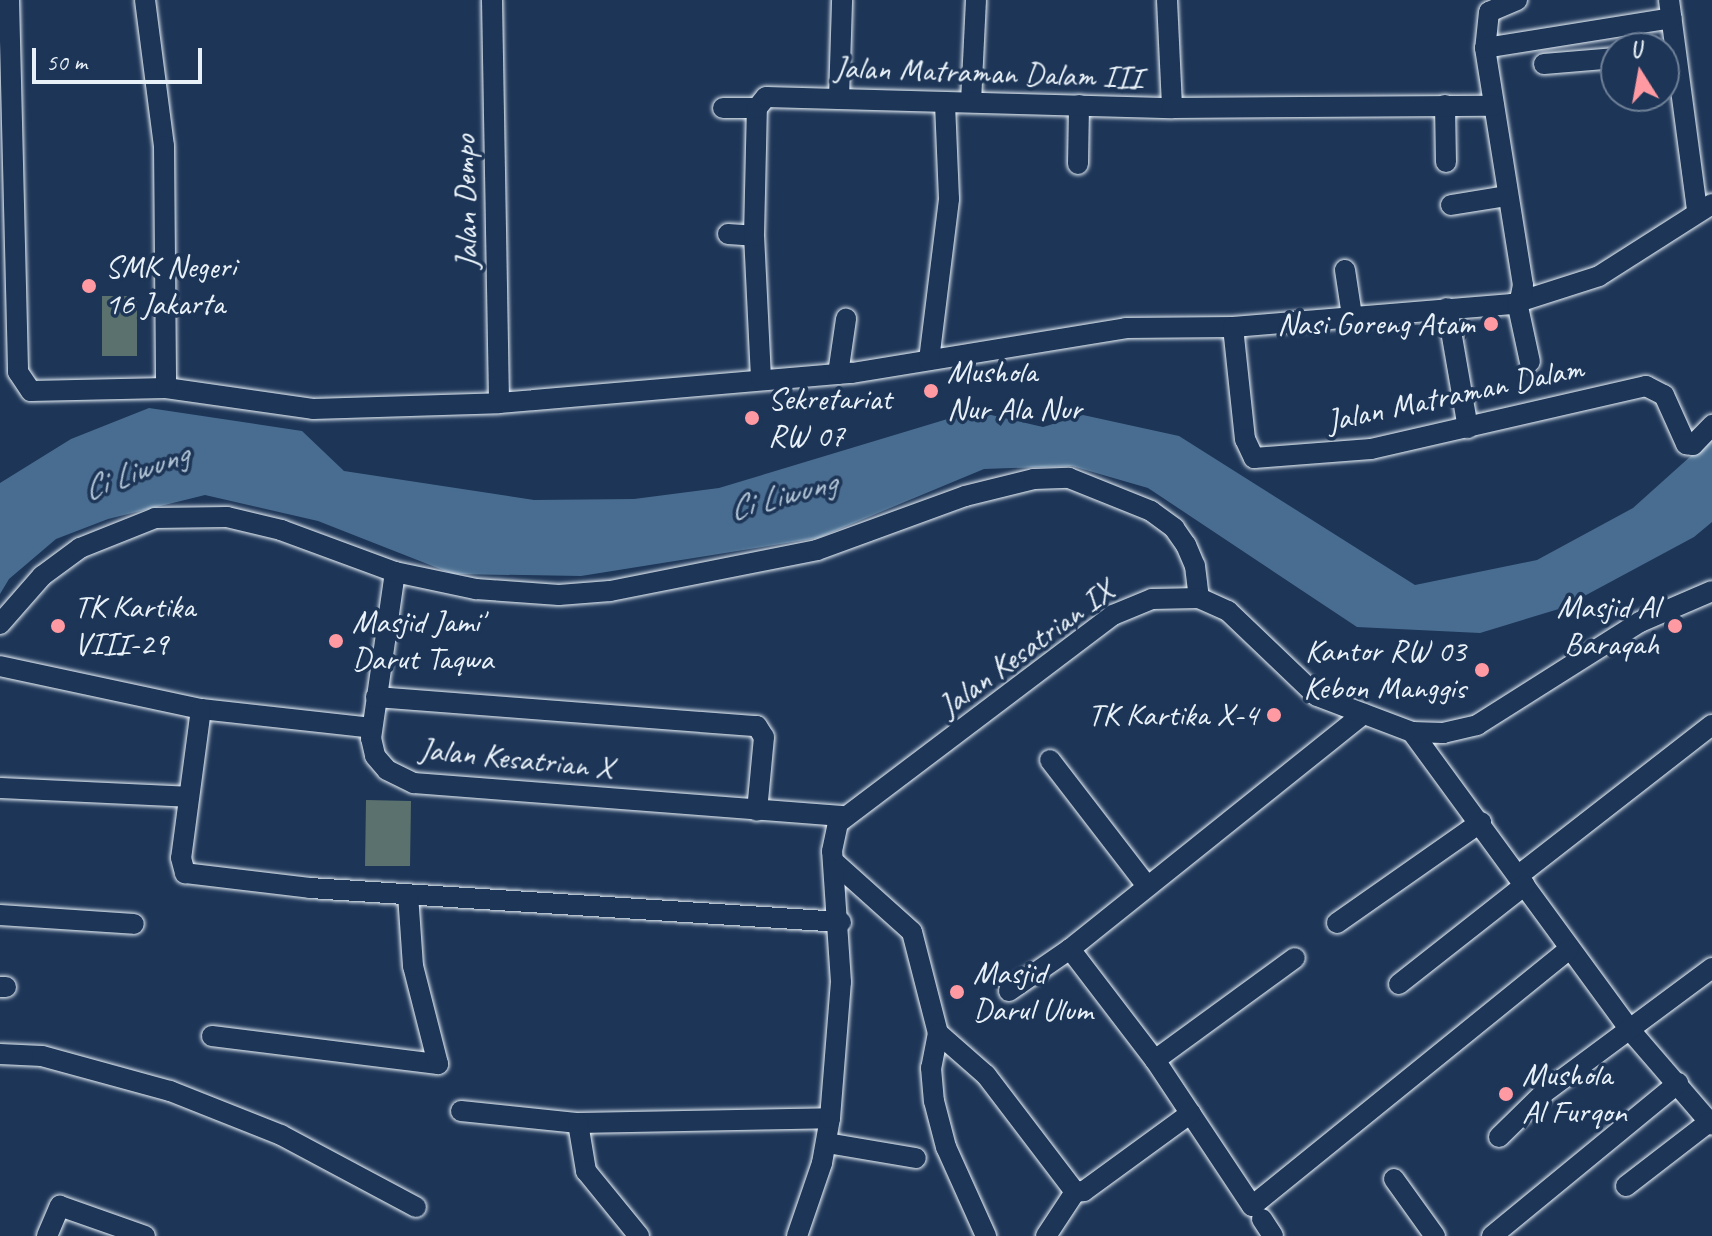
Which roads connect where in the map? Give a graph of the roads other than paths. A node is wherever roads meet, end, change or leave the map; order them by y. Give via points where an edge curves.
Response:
1 (9, 0) edge
2 (145, 0) edge
3 (492, 0) edge
4 (842, 0) edge
5 (976, 0) edge
6 (1167, 0) edge
7 (1517, 0) edge
8 (1671, 9) edge
9 (1671, 32) edge
10 (1485, 48) junction
11 (1600, 59) edge
12 (1544, 64) dead end
13 (1680, 92) edge
14 (839, 98) junction
15 (945, 102) junction
16 (971, 102) junction
17 (1079, 105) junction
18 (1445, 105) junction
19 (1494, 106) junction
20 (723, 108) dead end
21 (757, 108) junction
22 (1172, 108) junction
23 (1446, 162) dead end
24 (1078, 164) dead end
25 (1507, 196) junction
26 (1451, 205) dead end
27 (1705, 207) edge
28 (728, 234) dead end
29 (754, 236) junction
30 (1345, 270) dead end
31 (1519, 301) junction
32 (1447, 308) junction
33 (1352, 316) junction
34 (846, 319) dead end
35 (1233, 327) junction
36 (929, 360) junction
37 (1530, 362) dead end
38 (838, 374) junction
39 (761, 378) junction
40 (166, 388) junction
41 (499, 403) junction
42 (1712, 425) edge
43 (1468, 428) junction
44 (395, 572) junction
45 (1712, 591) edge
46 (1199, 598) junction
47 (0, 624) edge
48 (0, 666) edge
49 (376, 697) junction
50 (201, 709) junction
51 (1363, 714) junction
52 (1712, 725) edge
53 (372, 728) junction
54 (1412, 732) junction
55 (1050, 760) dead end
56 (0, 788) edge
57 (188, 797) junction
58 (757, 811) junction
59 (845, 816) junction
60 (1481, 822) junction
61 (833, 861) junction
62 (1522, 880) junction
63 (1147, 886) junction
64 (408, 894) junction
65 (0, 915) edge
66 (841, 922) junction
67 (1337, 923) dead end
68 (134, 924) dead end
69 (1070, 949) junction
70 (1569, 949) junction
71 (1295, 958) dead end
72 (1712, 968) edge
73 (1399, 984) dead end
74 (1009, 991) dead end
75 (1630, 1030) junction
76 (938, 1033) junction
77 (212, 1036) dead end
78 (0, 1054) edge
79 (1155, 1060) junction
80 (1678, 1083) junction
81 (461, 1111) dead end
82 (1191, 1113) junction
83 (830, 1118) junction
84 (578, 1123) junction
85 (1711, 1124) edge
86 (1499, 1137) dead end
87 (827, 1143) junction
88 (916, 1158) dead end
89 (1394, 1179) dead end
90 (1626, 1186) dead end
91 (1075, 1192) junction
92 (416, 1207) dead end
93 (47, 1236) edge
94 (145, 1236) edge
95 (639, 1236) edge
96 (797, 1236) edge
97 (986, 1236) edge
98 (1046, 1236) edge
99 (1435, 1236) edge
100 (1492, 1236) edge

1 - 40 street via 18,372 31,391
2 - 40 street via 164,146
3 - 41 street, Jalan Dempo
4 - 14 street
5 - 16 street
6 - 22 street
7 - 10 street via 1489,12
8 - 9 street
8 - 10 street
10 - 19 street
11 - 12 street
13 - 27 street
14 - 15 street, Jalan Matraman Dalam III
14 - 21 street, Jalan Matraman Dalam III via 766,97
15 - 16 street, Jalan Matraman Dalam III
15 - 36 street via 949,199
16 - 17 street, Jalan Matraman Dalam III
17 - 22 street, Jalan Matraman Dalam III
17 - 24 street
18 - 19 street, Jalan Matraman Dalam III
18 - 22 street, Jalan Matraman Dalam III
18 - 23 street
19 - 25 street
20 - 21 street
21 - 29 street
25 - 26 street
25 - 31 street via 1523,285
27 - 31 street via 1599,276
28 - 29 street
29 - 39 street
30 - 33 street
31 - 32 street
31 - 37 street
32 - 33 street
32 - 43 street
33 - 35 street
34 - 38 street
35 - 36 street via 1126,328 1020,350
35 - 43 street, Jalan Matraman Dalam via 1245,439 1254,458 1371,449
36 - 38 street
38 - 39 street
39 - 41 street
40 - 41 street via 313,409
42 - 43 street, Jalan Matraman Dalam via 1693,445 1686,444 1664,395 1646,386
44 - 46 street via 518,593 610,591 817,550 998,486 1069,478 1124,497 1174,528 1195,566
44 - 47 street via 281,530 227,517 155,518 80,548 42,576
44 - 49 street, Jalan Kesatrian X
45 - 54 street, Jalan Kesatrian IX via 1640,622 1477,725 1443,733
46 - 51 street, Jalan Kesatrian IX via 1228,611 1317,696
46 - 59 street, Jalan Kesatrian IX via 1152,599 1113,615
48 - 50 street
49 - 53 street, Jalan Kesatrian X
49 - 58 street via 757,726 764,737
50 - 53 street
50 - 57 street
51 - 54 street, Jalan Kesatrian IX
51 - 63 street
52 - 62 street
53 - 58 street, Jalan Kesatrian X via 375,756 414,783
54 - 60 street
55 - 63 street
56 - 57 street
57 - 64 street via 181,858 185,873
58 - 59 street, Jalan Kesatrian X
59 - 61 street via 835,830
60 - 62 street
60 - 67 street
61 - 66 street
61 - 76 street via 912,932
62 - 70 street
62 - 73 street
63 - 69 street
64 - 66 street
64 - 77 street via 413,966 438,1064
65 - 68 street
66 - 83 street
69 - 74 street
69 - 79 street
70 - 75 street
70 - 82 street via 1252,1206
71 - 79 street
72 - 75 street
75 - 80 street
75 - 86 street via 1545,1092
76 - 91 street via 986,1075
76 - 97 street via 931,1068 934,1101 946,1147
78 - 92 street via 42,1056 170,1091 281,1135
79 - 82 street
80 - 85 street
80 - 100 street
81 - 84 street
82 - 91 street via 1084,1191
83 - 84 street
83 - 87 street
84 - 95 street via 586,1171
85 - 90 street
87 - 88 street
87 - 96 street
89 - 99 street
91 - 98 street
93 - 94 street via 60,1206

